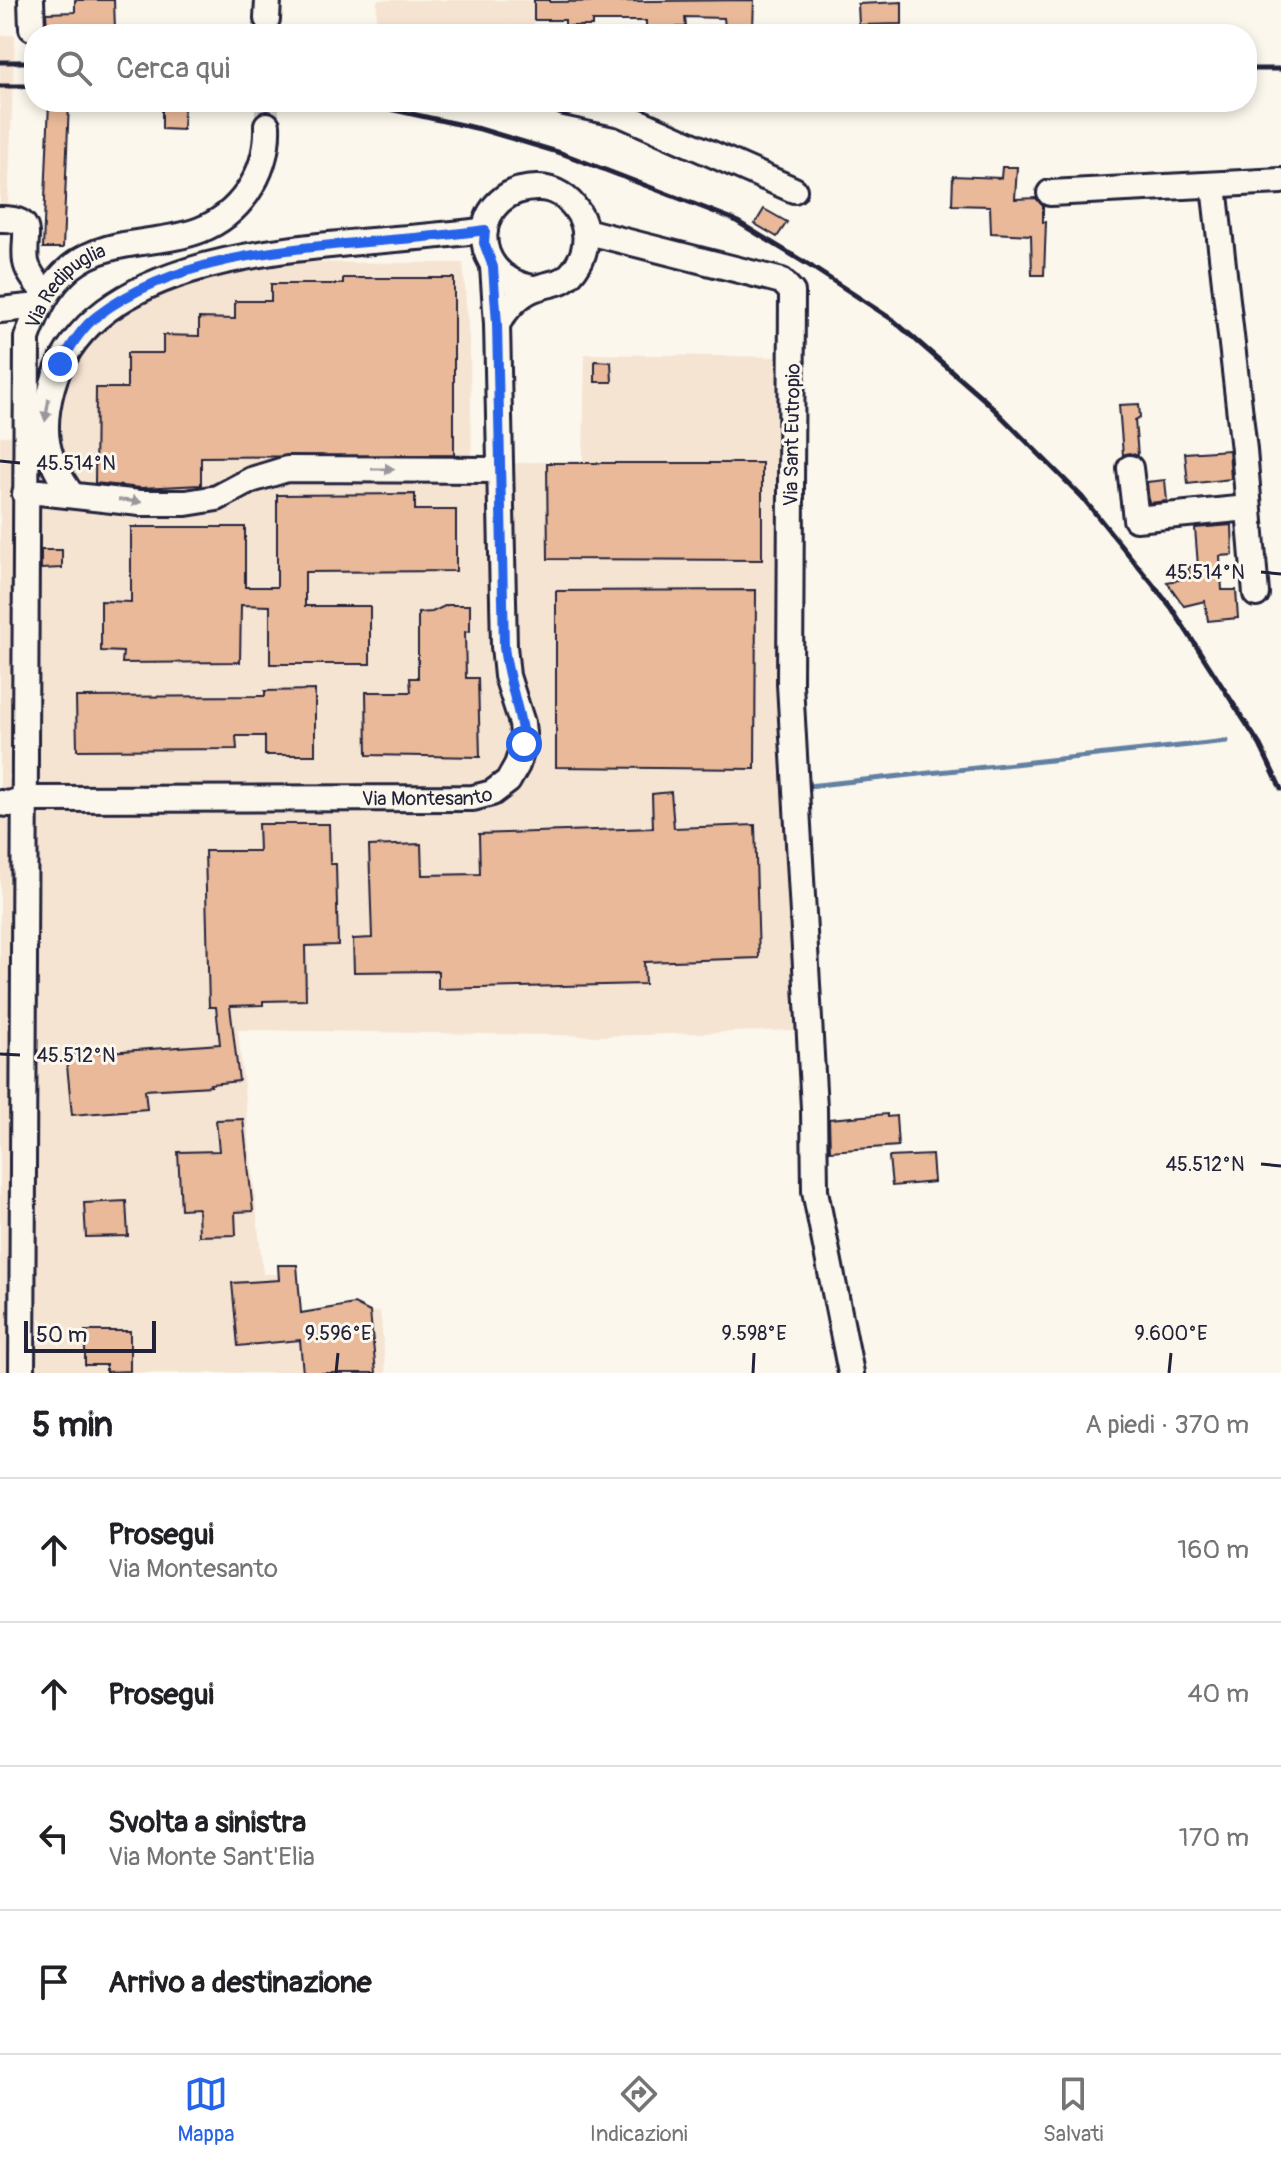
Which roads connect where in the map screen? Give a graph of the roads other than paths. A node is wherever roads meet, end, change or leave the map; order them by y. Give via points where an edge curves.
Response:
1 (31, 0) edge
2 (32, 24) edge
3 (612, 112) edge
4 (267, 125) tunnel mouth
5 (1281, 181) edge
6 (1214, 186) junction
7 (794, 190) dead end
8 (1050, 193) dead end
9 (7, 219) edge
10 (485, 230) junction
11 (585, 231) junction
12 (493, 267) junction
13 (533, 288) junction
14 (42, 301) junction
15 (2, 310) edge
16 (497, 324) junction
17 (27, 338) junction
18 (1130, 468) dead end
19 (500, 470) junction
20 (25, 494) junction
21 (72, 495) junction
22 (1248, 508) junction
23 (1256, 594) dead end
24 (0, 792) edge
25 (12, 801) edge
26 (22, 1373) edge
27 (851, 1373) edge

1 - 2 street
3 - 7 street
4 - 14 street, Via Redipuglia via 257,178 230,213 199,233 86,257 70,267
5 - 6 street
6 - 8 street
6 - 22 street
9 - 14 street via 22,222 26,230 26,264
10 - 11 street via 490,214 512,192 544,188 572,203
10 - 12 street
10 -> 21 street via 219,260 124,298 94,317 60,364 47,404 50,461
11 - 13 street via 585,249 572,272 551,286
11 - 27 street, Via Sant Eutropio via 782,281 792,292 790,684 815,1191
12 - 13 street via 518,286
12 - 16 street, Via Montesanto
13 - 16 street via 506,309
14 - 15 street
14 - 17 street, Via Redipuglia
15 - 17 street
16 - 19 street, Via Montesanto
17 - 20 street, Via Redipuglia
18 - 22 street via 1136,519
21 -> 19 street via 202,503 287,469
19 - 25 street, Via Montesanto via 504,646 524,744 508,781 492,793 473,798
20 - 21 street
20 - 25 street, Via Redipuglia
22 - 23 street
24 - 25 street, Via Montesanto via 9,792
25 - 26 street, Via Redipuglia

